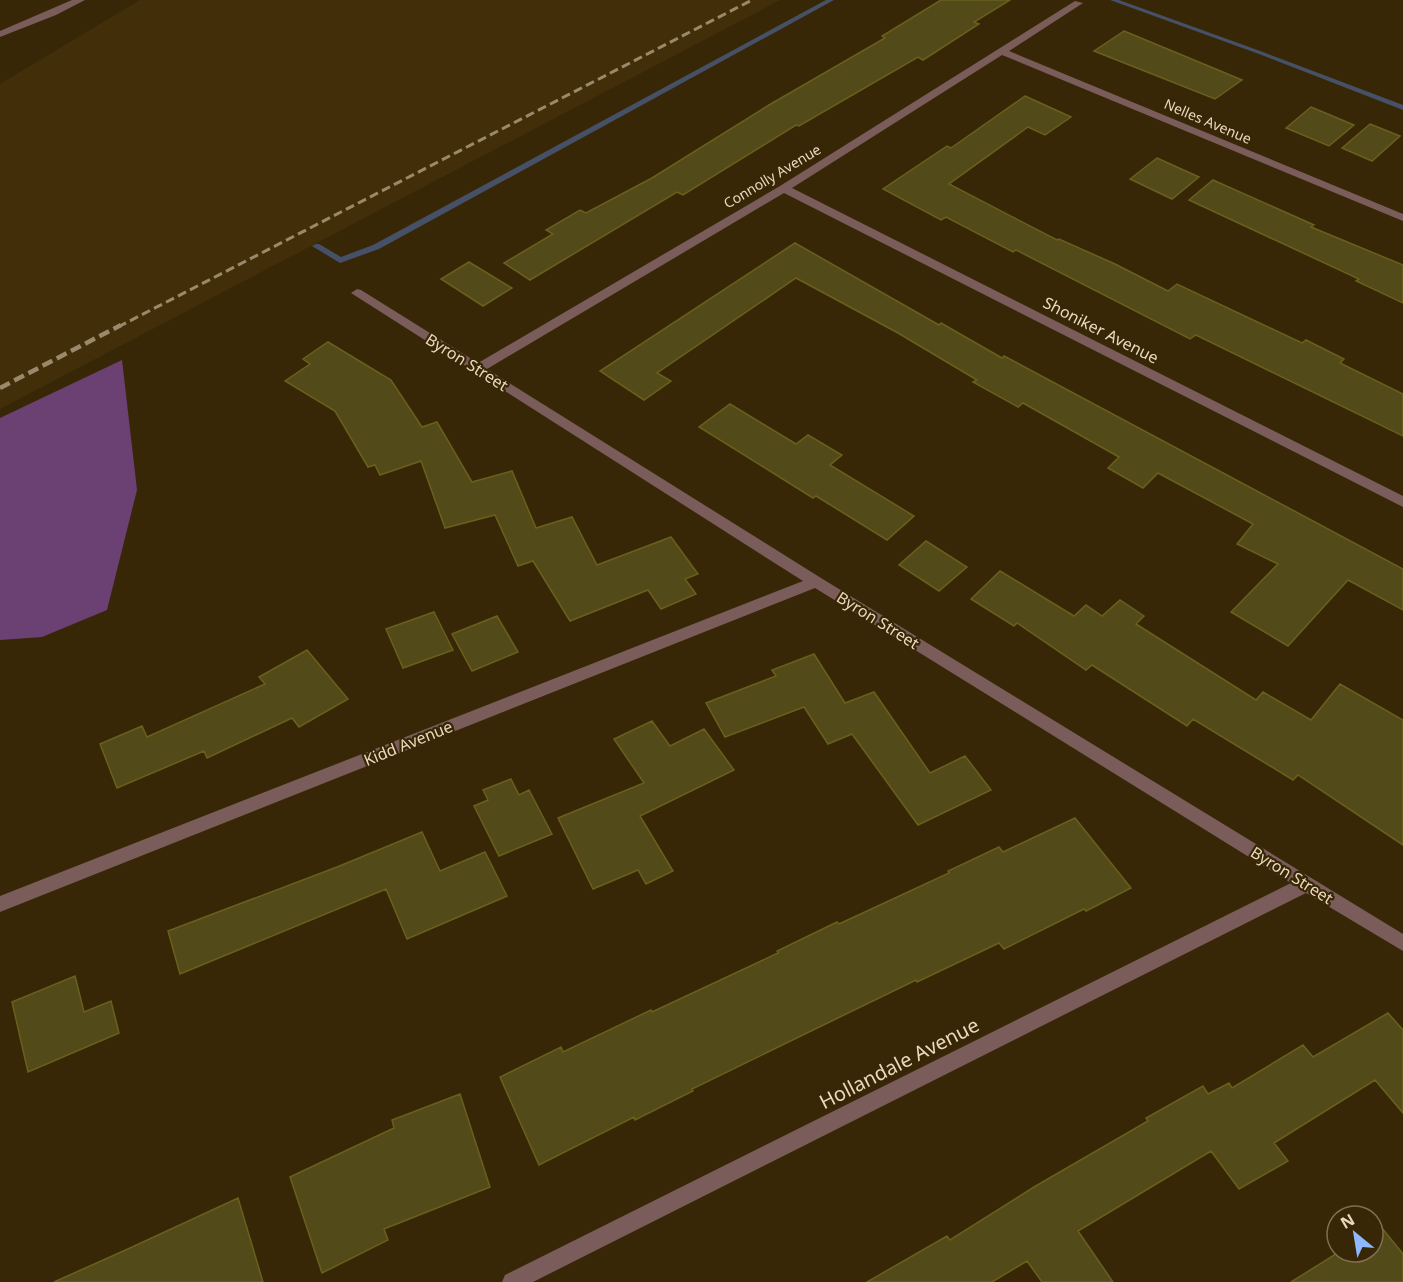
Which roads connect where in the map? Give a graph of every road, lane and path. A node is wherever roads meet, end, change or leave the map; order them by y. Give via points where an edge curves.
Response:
1 (80, 0) edge
2 (1078, 3) dead end
3 (0, 34) edge
4 (1001, 51) junction
5 (784, 188) junction
6 (1403, 218) edge
7 (357, 293) dead end
8 (478, 369) junction
9 (1403, 502) edge
10 (816, 582) junction
11 (1307, 884) junction
12 (0, 904) edge
13 (1403, 943) edge
14 (512, 1282) edge

1 - 3 street
2 - 4 street, Connolly Avenue
4 - 5 street, Connolly Avenue
4 - 6 street, Nelles Avenue
5 - 8 street, Connolly Avenue
5 - 9 street, Shoniker Avenue
7 - 8 street, Byron Street
8 - 10 street, Byron Street
10 - 11 street, Byron Street
10 - 12 street, Kidd Avenue
11 - 13 street, Byron Street
11 - 14 street, Hollandale Avenue

